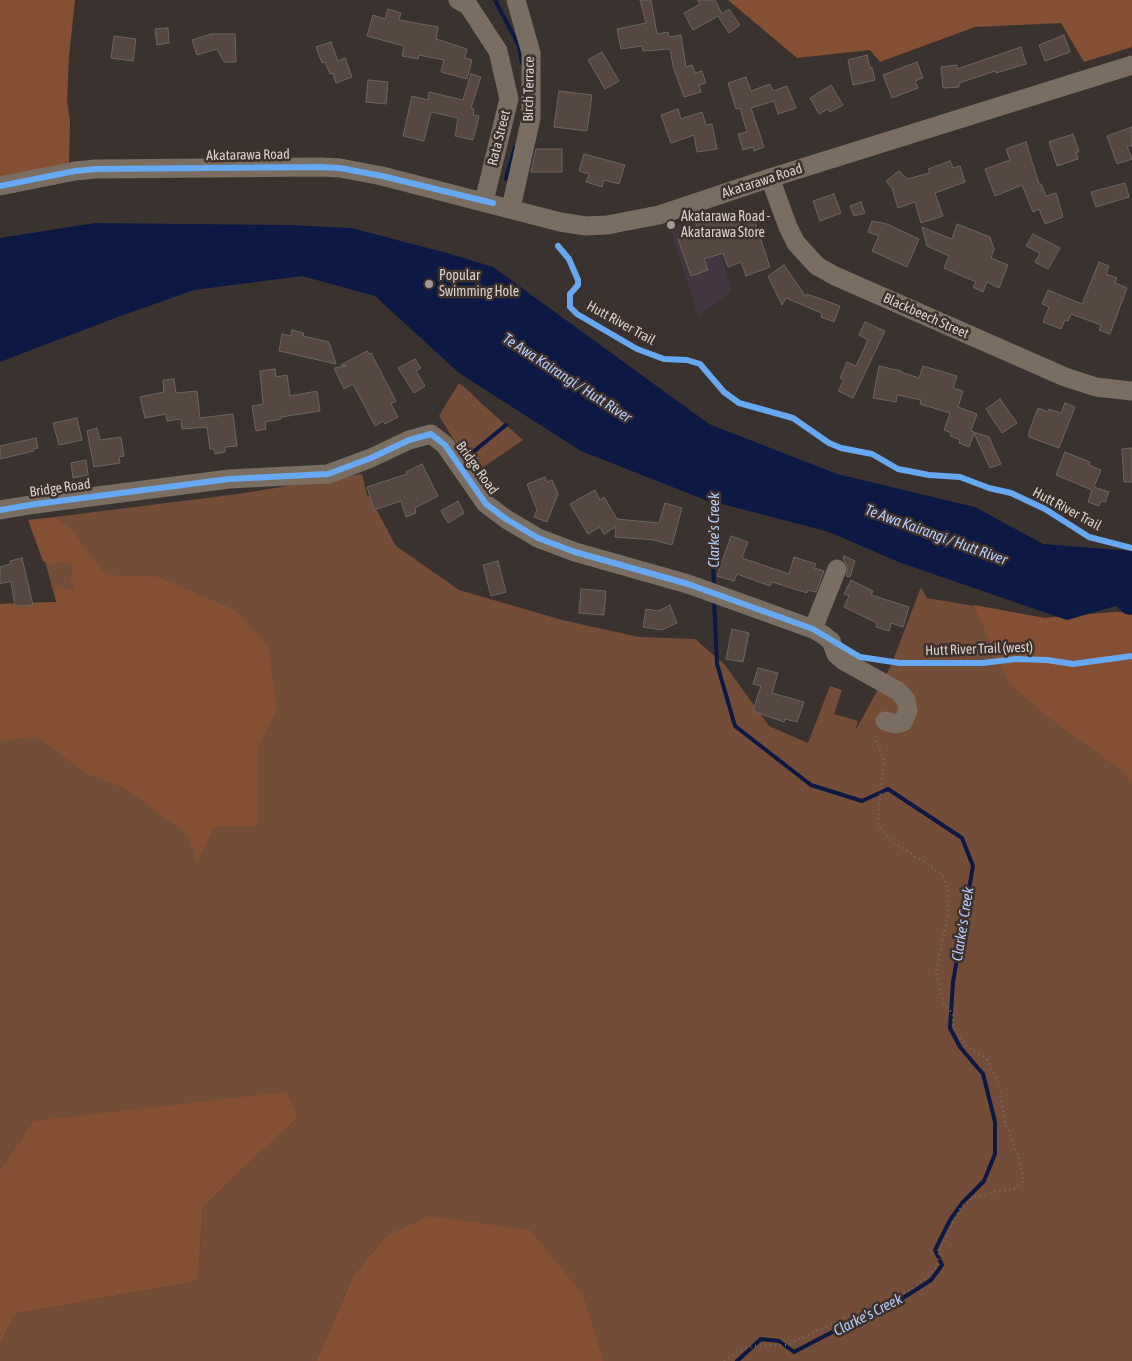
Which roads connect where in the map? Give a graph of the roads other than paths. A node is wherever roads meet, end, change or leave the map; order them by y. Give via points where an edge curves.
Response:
1 (458, 0) edge
2 (516, 0) edge
3 (1132, 65) edge
4 (770, 178) junction
5 (0, 186) edge
6 (484, 201) junction
7 (511, 208) junction
8 (1132, 392) edge
9 (0, 510) edge
10 (837, 569) dead end
11 (813, 629) junction
12 (880, 723) road end

1 - 6 street, Rata Street via 468,5 498,51 509,99
2 - 7 street, Birch Terrace via 532,54 531,118
3 - 4 street, Akatarawa Road
4 - 7 street, Akatarawa Road via 659,215 607,224 586,226 560,222
4 - 8 street, Blackbeech Street via 796,242 817,266 1065,377 1096,387
5 - 6 street, Akatarawa Road via 96,169 322,167 382,176
6 - 7 street, Akatarawa Road
9 - 11 street, Bridge Road via 229,479 328,474 431,434 445,445 486,504 538,538 574,552 688,584
10 - 11 street
11 - 12 street, Bridge Road via 831,641 836,654 844,661 892,688 906,700 908,711 903,722

